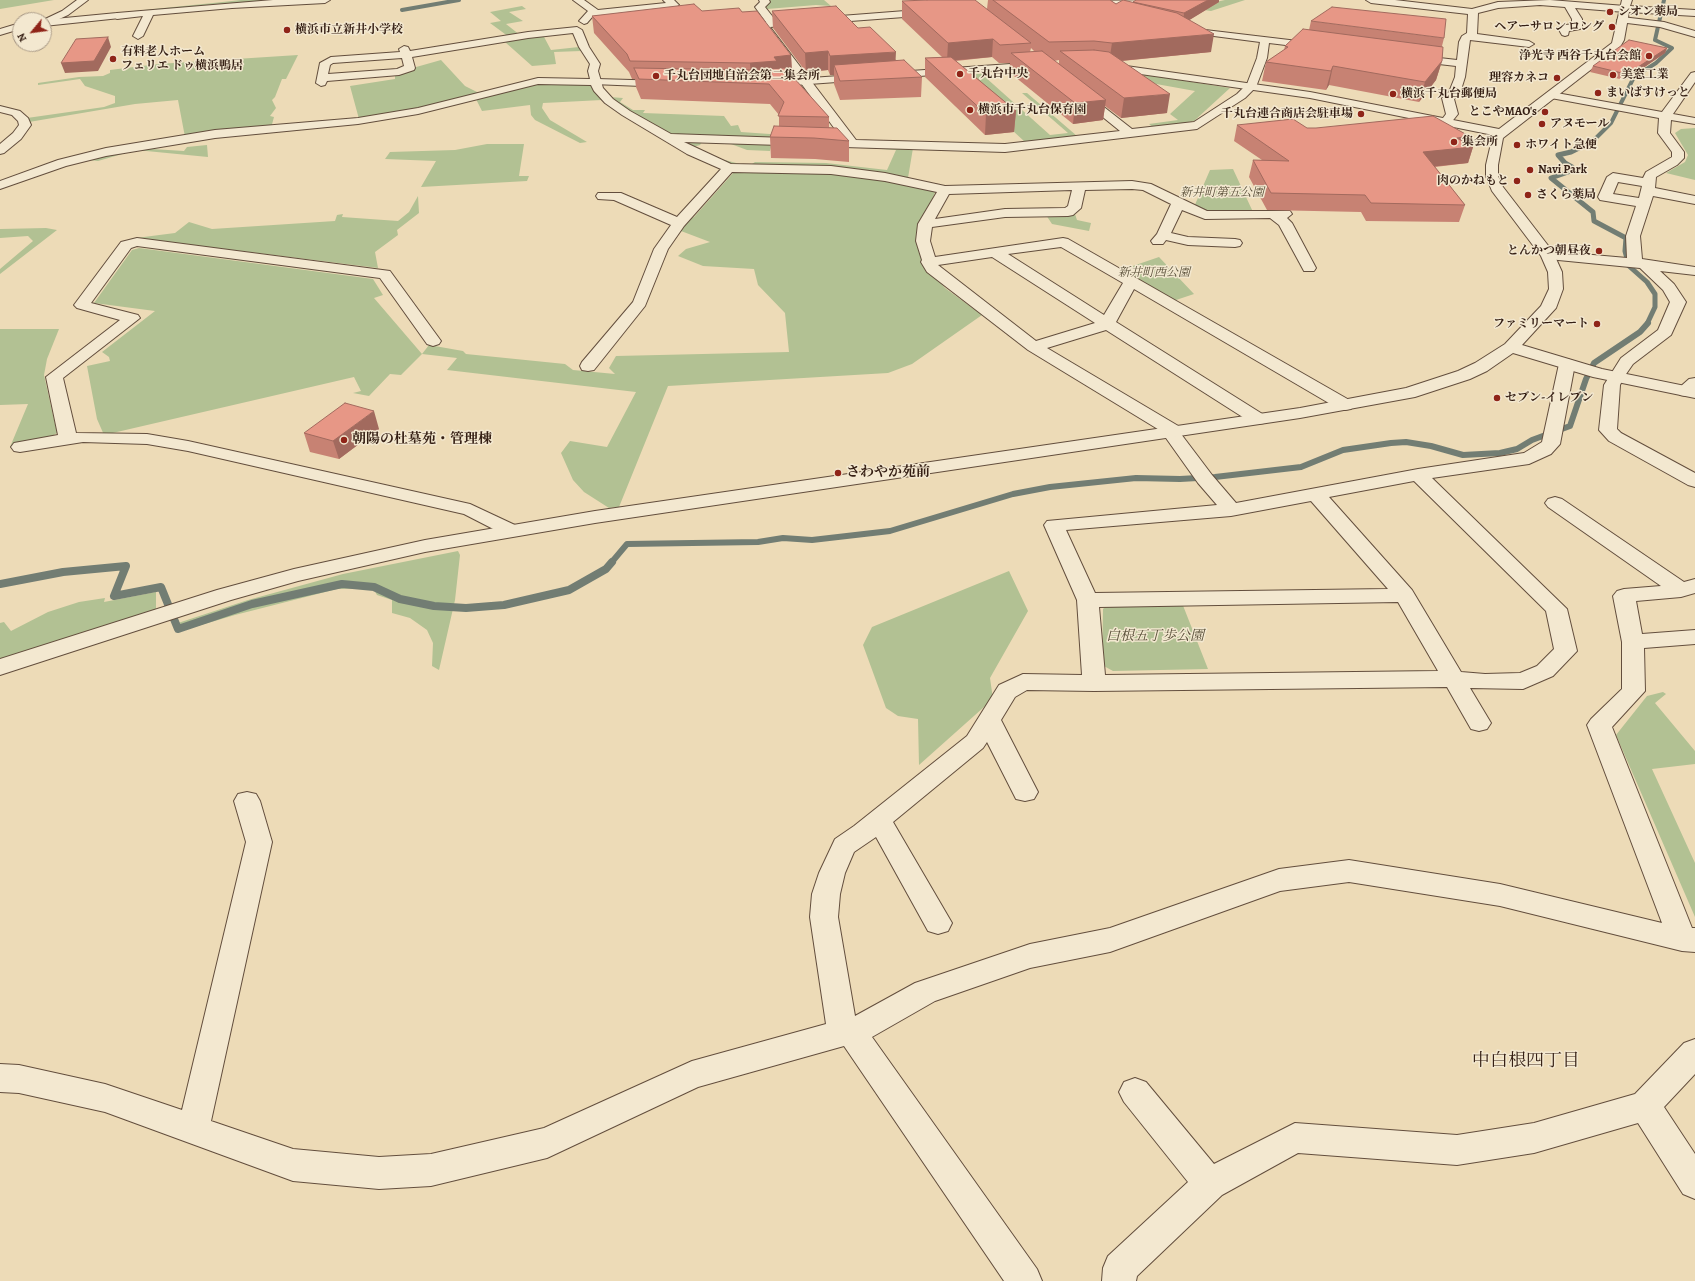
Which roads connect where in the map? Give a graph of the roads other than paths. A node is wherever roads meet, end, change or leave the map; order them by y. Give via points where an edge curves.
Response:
1 (83, 0) edge
2 (325, 0) edge
3 (668, 0) edge
4 (764, 0) edge
5 (1154, 0) edge
6 (1371, 0) edge
7 (1449, 0) edge
8 (581, 2) edge
9 (599, 2) dead end
10 (1503, 3) edge
11 (1568, 4) junction
12 (1411, 5) junction
13 (1626, 5) edge
14 (943, 11) edge
15 (1122, 12) edge
16 (1392, 12) edge
17 (1473, 12) junction
18 (149, 13) junction
19 (1695, 13) edge
20 (589, 14) junction
21 (52, 20) edge
22 (1622, 20) junction
23 (52, 22) edge
24 (773, 24) junction
25 (1174, 27) edge
26 (12, 28) edge
27 (577, 30) junction
28 (0, 32) edge
29 (1565, 33) dead end
30 (1695, 34) edge
31 (138, 36) dead end
32 (1469, 36) junction
33 (1265, 39) junction
34 (1529, 44) dead end
35 (1330, 47) edge
36 (406, 51) junction
37 (1030, 55) edge
38 (1404, 56) edge
39 (1092, 64) edge
40 (1463, 64) junction
41 (1695, 74) edge
42 (805, 81) junction
43 (597, 82) junction
44 (675, 84) edge
45 (759, 84) edge
46 (1071, 86) edge
47 (1252, 86) junction
48 (1551, 95) junction
49 (0, 109) edge
50 (1665, 117) junction
51 (1695, 121) edge
52 (1446, 122) junction
53 (1500, 133) junction
54 (1131, 134) junction
55 (670, 138) junction
56 (852, 143) junction
57 (0, 150) edge
58 (729, 168) junction
59 (0, 185) edge
60 (1080, 185) junction
61 (1648, 187) junction
62 (945, 190) junction
63 (603, 196) dead end
64 (1695, 200) edge
65 (1178, 203) junction
66 (1642, 204) junction
67 (679, 223) junction
68 (925, 224) junction
69 (1235, 243) dead end
70 (994, 252) junction
71 (1548, 255) junction
72 (928, 262) junction
73 (1640, 263) junction
74 (1309, 268) dead end
75 (1695, 271) edge
76 (1131, 282) junction
77 (1107, 324) junction
78 (433, 341) dead end
79 (1034, 347) junction
80 (1511, 347) junction
81 (1567, 364) junction
82 (588, 366) dead end
83 (1616, 377) junction
84 (1692, 389) edge
85 (1345, 405) junction
86 (1258, 419) junction
87 (1172, 431) junction
88 (68, 438) junction
89 (20, 447) dead end
90 (1418, 475) junction
91 (1695, 481) edge
92 (1315, 494) junction
93 (1555, 503) dead end
94 (1231, 510) junction
95 (510, 530) junction
96 (1688, 588) edge
97 (1405, 595) junction
98 (1088, 600) junction
99 (1695, 637) edge
100 (1633, 642) junction
101 (0, 667) edge
102 (1454, 679) junction
103 (1094, 683) junction
104 (988, 719) junction
105 (1479, 723) dead end
106 (1025, 792) dead end
107 (247, 801) dead end
108 (879, 820) junction
109 (938, 923) dead end
110 (1689, 940) edge
111 (846, 1033) junction
112 (1695, 1053) edge
113 (0, 1078) edge
114 (1135, 1092) dead end
115 (1646, 1106) junction
116 (194, 1130) junction
117 (1695, 1183) edge
118 (1210, 1184) junction
119 (1025, 1281) edge
120 (1119, 1281) edge

1 - 21 street
2 - 18 street
3 - 20 street via 674,5
4 - 24 street via 760,7
5 - 15 street via 1076,6
6 - 12 street
7 - 10 street
8 - 9 street
8 - 20 street via 593,10
10 - 11 street
10 - 17 street
11 - 13 street
11 - 29 street via 1578,19 1577,27 1563,28
12 - 16 street via 1400,12
12 - 17 street
13 - 19 street
13 - 22 street
14 - 24 street
17 - 32 street via 1472,34
18 - 23 street
18 - 31 street
20 - 27 street
22 - 30 street via 1661,24
22 - 48 street via 1616,45
24 - 42 street via 763,25
25 - 33 street
26 - 28 street
27 - 36 street
27 - 43 street via 595,64 593,71
32 - 34 street
32 - 40 street via 1464,42
33 - 35 street
33 - 47 street via 1262,58
36 - 36 street via 410,68 399,72 322,80 324,63 331,60
37 - 42 street via 1048,67
38 - 40 street
39 - 47 street
40 - 52 street via 1454,93 1447,100 1452,114
41 - 50 street
42 - 45 street
42 - 56 street
43 - 44 street
43 - 55 street via 602,94 615,106
43 - 59 street via 538,81 418,111 358,122 215,134 106,152 62,163
46 - 54 street
47 - 52 street
47 - 54 street via 1197,125
48 - 50 street
48 - 53 street
49 - 57 street via 16,112 24,120 25,126
50 - 51 street
50 - 61 street via 1664,133 1678,152 1678,158 1650,175
52 - 53 street
53 - 71 street via 1494,154 1492,176 1497,188
54 - 56 street via 1005,148
55 - 56 street
55 - 58 street via 690,151
58 - 62 street via 831,170 885,177
58 - 67 street
60 - 62 street
60 - 65 street via 1146,187
60 - 68 street via 1074,208 1068,212 1005,213
61 - 64 street
61 - 66 street
61 - 66 street via 1613,177 1605,197
62 - 68 street
63 - 67 street via 616,196
65 - 69 street via 1161,238
65 - 74 street via 1205,215 1279,214
66 - 73 street via 1633,236
67 - 82 street via 661,249 640,303
68 - 72 street via 923,241
70 - 72 street
70 - 76 street via 1064,242
70 - 77 street
71 - 73 street
71 - 80 street via 1555,272 1556,289 1553,298 1548,308
72 - 79 street via 932,268
73 - 75 street
73 - 83 street via 1669,287 1678,302 1665,332 1627,362
76 - 77 street
76 - 85 street
77 - 79 street
77 - 86 street
78 - 88 street via 385,274 137,242 126,245 82,305 132,318 54,376
79 - 87 street
80 - 81 street
80 - 85 street via 1481,367 1450,380 1409,393
81 - 83 street
81 - 90 street via 1551,444 1545,450 1529,458
83 - 84 street
83 - 91 street via 1612,385 1608,430 1615,437
85 - 86 street
86 - 87 street
87 - 94 street via 1204,479
87 - 95 street
88 - 89 street
88 - 95 street via 128,438 188,446 470,510
90 - 92 street
90 - 102 street via 1556,609 1566,650 1546,671 1523,681 1485,682
92 - 94 street
92 - 97 street
93 - 96 street
94 - 98 street via 1054,525
95 - 101 street via 294,574
96 - 100 street via 1624,596
97 - 98 street
97 - 102 street
98 - 103 street
99 - 100 street
100 - 110 street via 1633,692 1599,725
102 - 103 street
102 - 105 street
103 - 104 street via 1023,682 1007,691
104 - 106 street
104 - 108 street via 975,742
107 - 116 street via 259,842
108 - 109 street
108 - 111 street via 844,846 826,894 824,917 841,1018
110 - 111 street via 1500,895 1349,871 1279,880 1110,940 1030,956 925,992
111 - 116 street via 692,1075 547,1143 431,1170 379,1173 293,1165
111 - 119 street
112 - 115 street
113 - 116 street via 19,1079 105,1098
114 - 118 street
115 - 117 street
115 - 118 street via 1534,1138 1457,1150 1295,1138
118 - 120 street via 1120,1268

